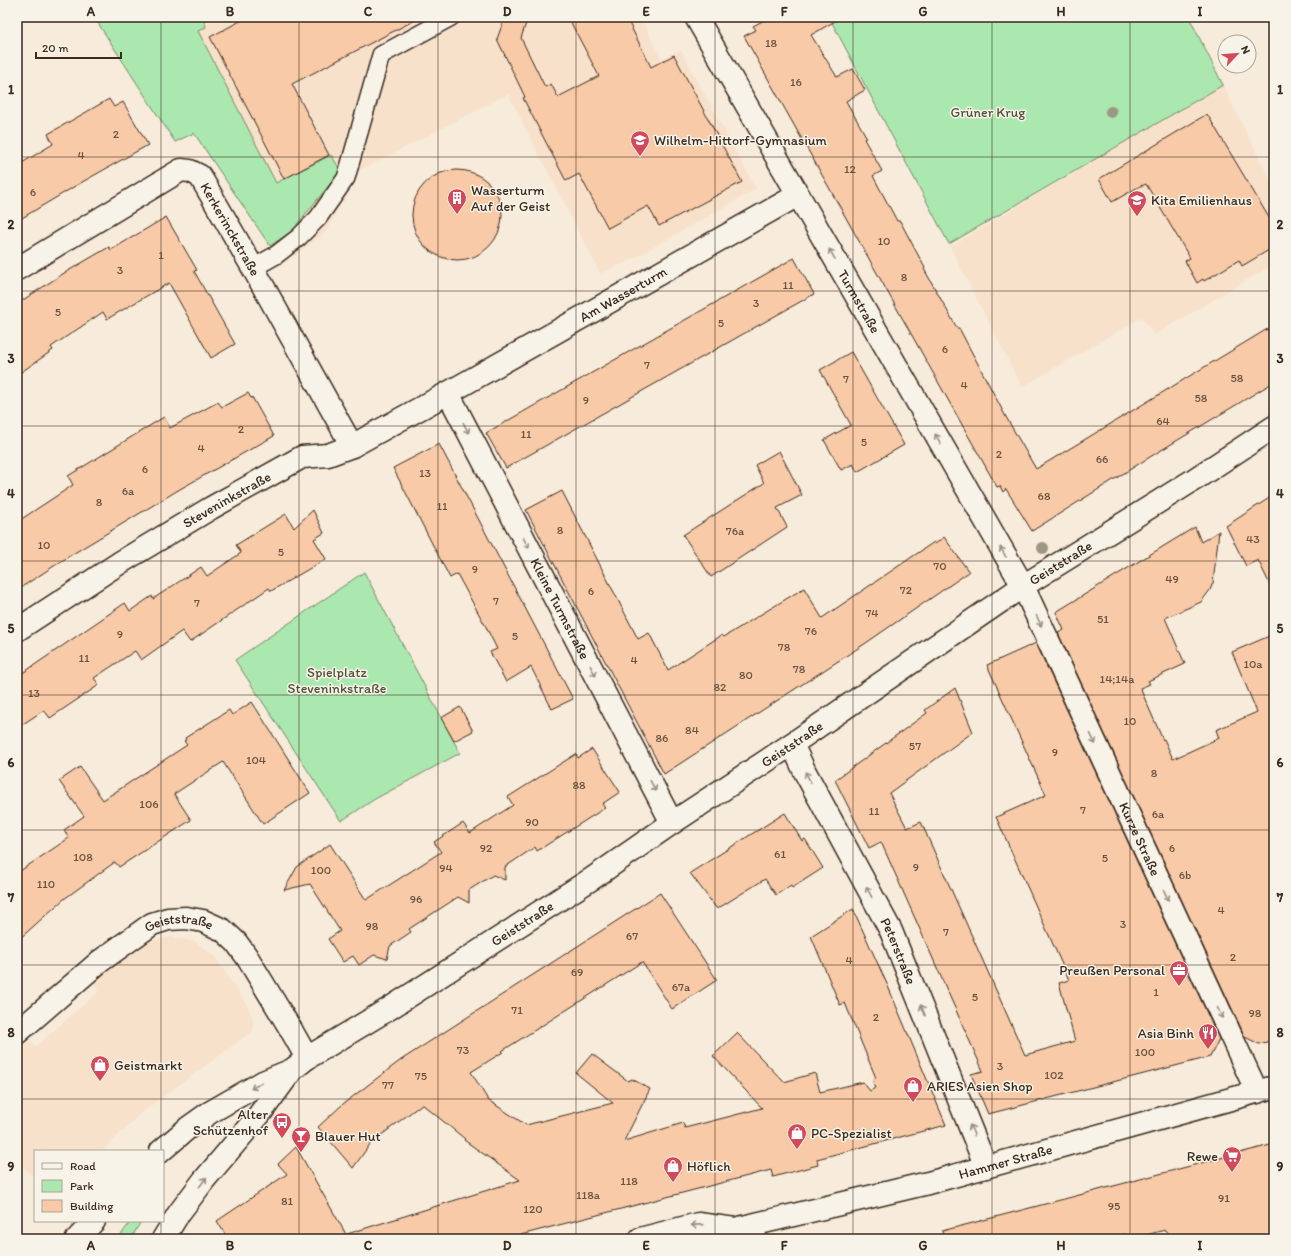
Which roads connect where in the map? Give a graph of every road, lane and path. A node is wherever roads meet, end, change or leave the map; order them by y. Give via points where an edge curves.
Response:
1 (451, 17) edge
2 (696, 17) edge
3 (798, 196) junction
4 (254, 268) junction
5 (17, 269) edge
6 (448, 393) junction
7 (1274, 427) edge
8 (352, 446) junction
9 (1022, 586) junction
10 (17, 630) edge
11 (792, 744) junction
12 (672, 823) junction
13 (17, 1033) edge
14 (299, 1064) junction
15 (1266, 1090) edge
16 (162, 1150) edge
17 (986, 1167) junction
18 (93, 1222) edge
19 (101, 1222) edge
20 (740, 1233) edge
21 (77, 1239) edge
22 (93, 1239) edge
23 (163, 1239) edge
24 (640, 1239) edge

1 - 4 lane via 381,55 346,178 318,218 298,238
2 - 3 street, Turmstraße
3 - 6 street, Am Wasserturm
9 -> 3 street, Turmstraße
4 - 5 street, Kerkerinckstraße via 200,176 181,170
4 - 8 street, Kerkerinckstraße
6 - 8 street, Steveninkstraße
6 -> 12 street, Kleine Turmstraße
7 - 9 street, Geiststraße
8 - 10 street, Steveninkstraße via 328,455 302,457 121,562
9 - 11 street, Geiststraße
9 -> 15 street, Kurze Straße
11 - 12 street, Geiststraße
17 -> 11 street, Peterstraße via 891,931
12 - 14 street, Geiststraße via 498,940
13 - 14 street, Geiststraße via 99,962 152,924 168,919 186,918 203,921 223,930 236,942 290,1028
14 -> 16 street, Geiststraße via 209,1113
23 -> 14 street, Geiststraße via 204,1180
15 - 17 street, Hammer Straße
17 - 20 street, Hammer Straße
18 - 21 street
19 - 22 street
20 -> 24 street, Hammer Straße via 698,1224

